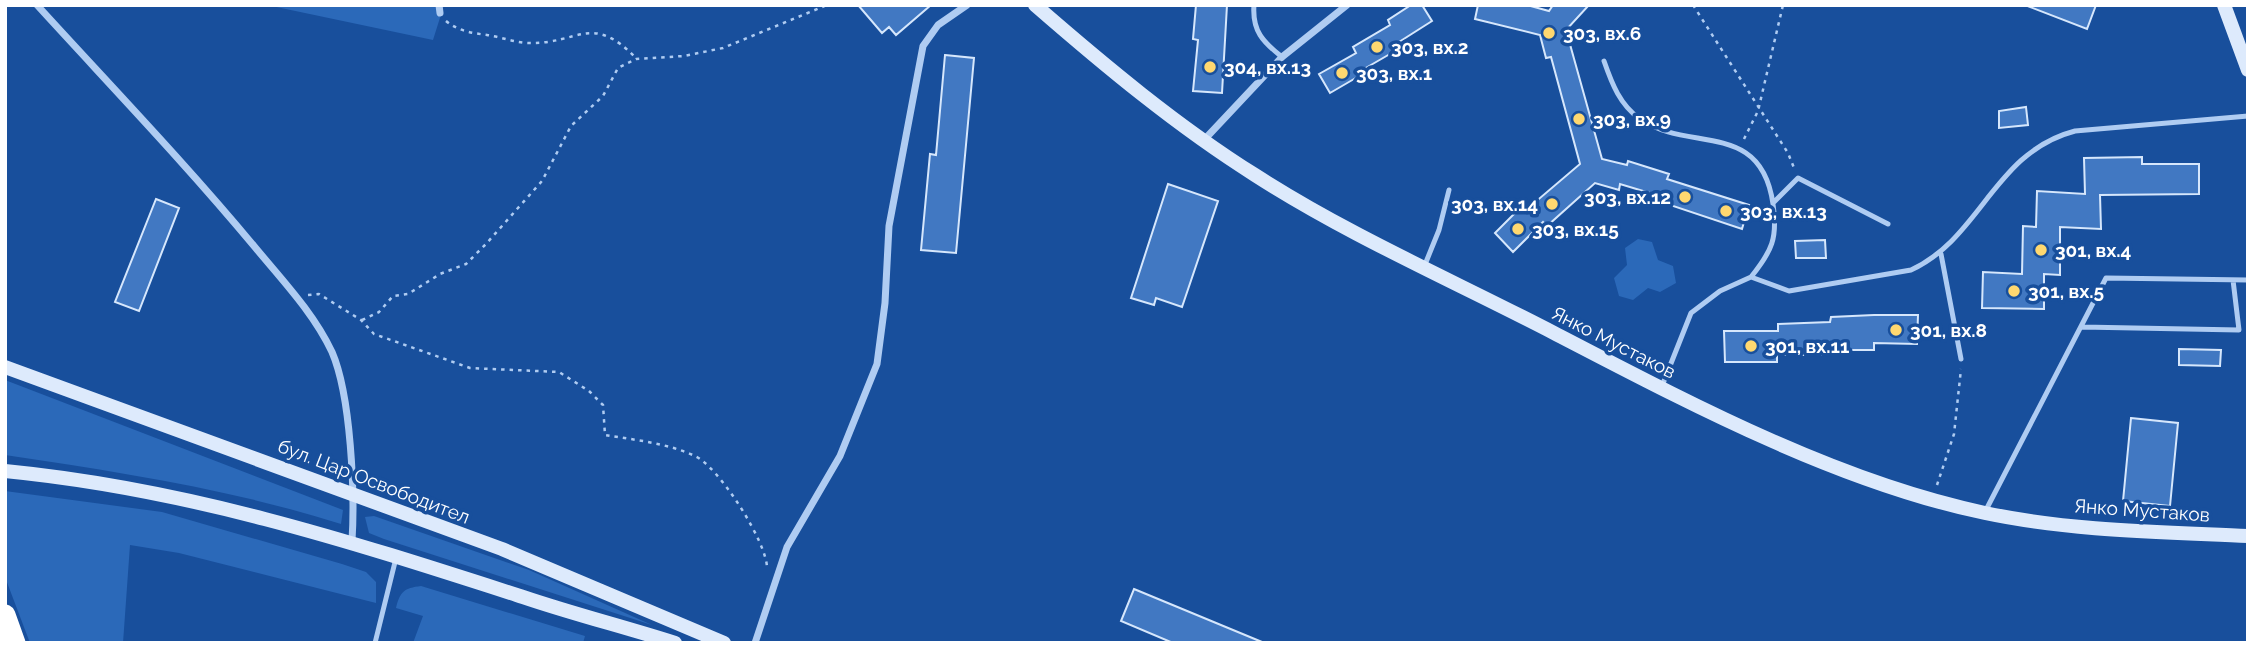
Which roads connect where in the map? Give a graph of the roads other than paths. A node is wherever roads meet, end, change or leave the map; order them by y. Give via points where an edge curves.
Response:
1 (37, 5) edge
2 (967, 5) edge
3 (1035, 5) edge
4 (1254, 5) edge
5 (1347, 5) edge
6 (2224, 5) edge
7 (1282, 57) junction
8 (1604, 61) dead end
9 (2248, 70) edge
10 (2248, 116) edge
11 (1205, 140) junction
12 (1450, 190) dead end
13 (1773, 204) junction
14 (1888, 224) dead end
15 (1941, 254) junction
16 (1423, 269) junction
17 (1751, 277) junction
18 (2233, 280) junction
19 (2248, 280) edge
20 (2082, 327) junction
21 (1961, 359) road end
22 (5, 367) edge
23 (1661, 388) junction
24 (5, 471) edge
25 (355, 496) junction
26 (1984, 513) junction
27 (2248, 536) edge
28 (352, 541) junction
29 (396, 556) junction
30 (5, 615) edge
31 (673, 642) edge
32 (15, 643) edge
33 (375, 643) edge
34 (724, 643) edge
35 (755, 643) edge

1 - 25 street via 298,296 333,355
2 - 35 street via 938,25 923,46 888,226 886,303 877,364 840,456 787,547
3 - 11 main road, Янко Мустаков via 1073,40
4 - 7 lane via 1255,29
5 - 7 street
6 - 9 main road
7 - 11 street
8 - 13 lane via 1619,97 1640,120 1740,149 1761,168
10 - 15 lane via 2054,136 2022,157
11 - 16 main road, Янко Мустаков via 1302,204
12 - 16 lane
13 - 14 lane via 1798,178
13 - 17 lane via 1772,246
15 - 17 lane via 1911,270 1805,290 1776,289
15 - 21 lane
16 - 23 main road, Янко Мустаков
17 - 23 lane via 1720,291 1691,313
18 - 19 lane
18 - 20 lane via 2106,278
18 - 20 lane via 2239,330
20 - 26 lane
22 - 25 main road, бул. Цар Освободител
23 - 26 main road, Янко Мустаков via 1857,474
24 - 28 main road via 144,489
25 - 28 street
25 - 34 main road, бул. Цар Освободител via 502,549
26 - 27 main road, Янко Мустаков via 2055,523
28 - 29 main road
29 - 31 main road
29 - 33 lane
30 - 32 highway

